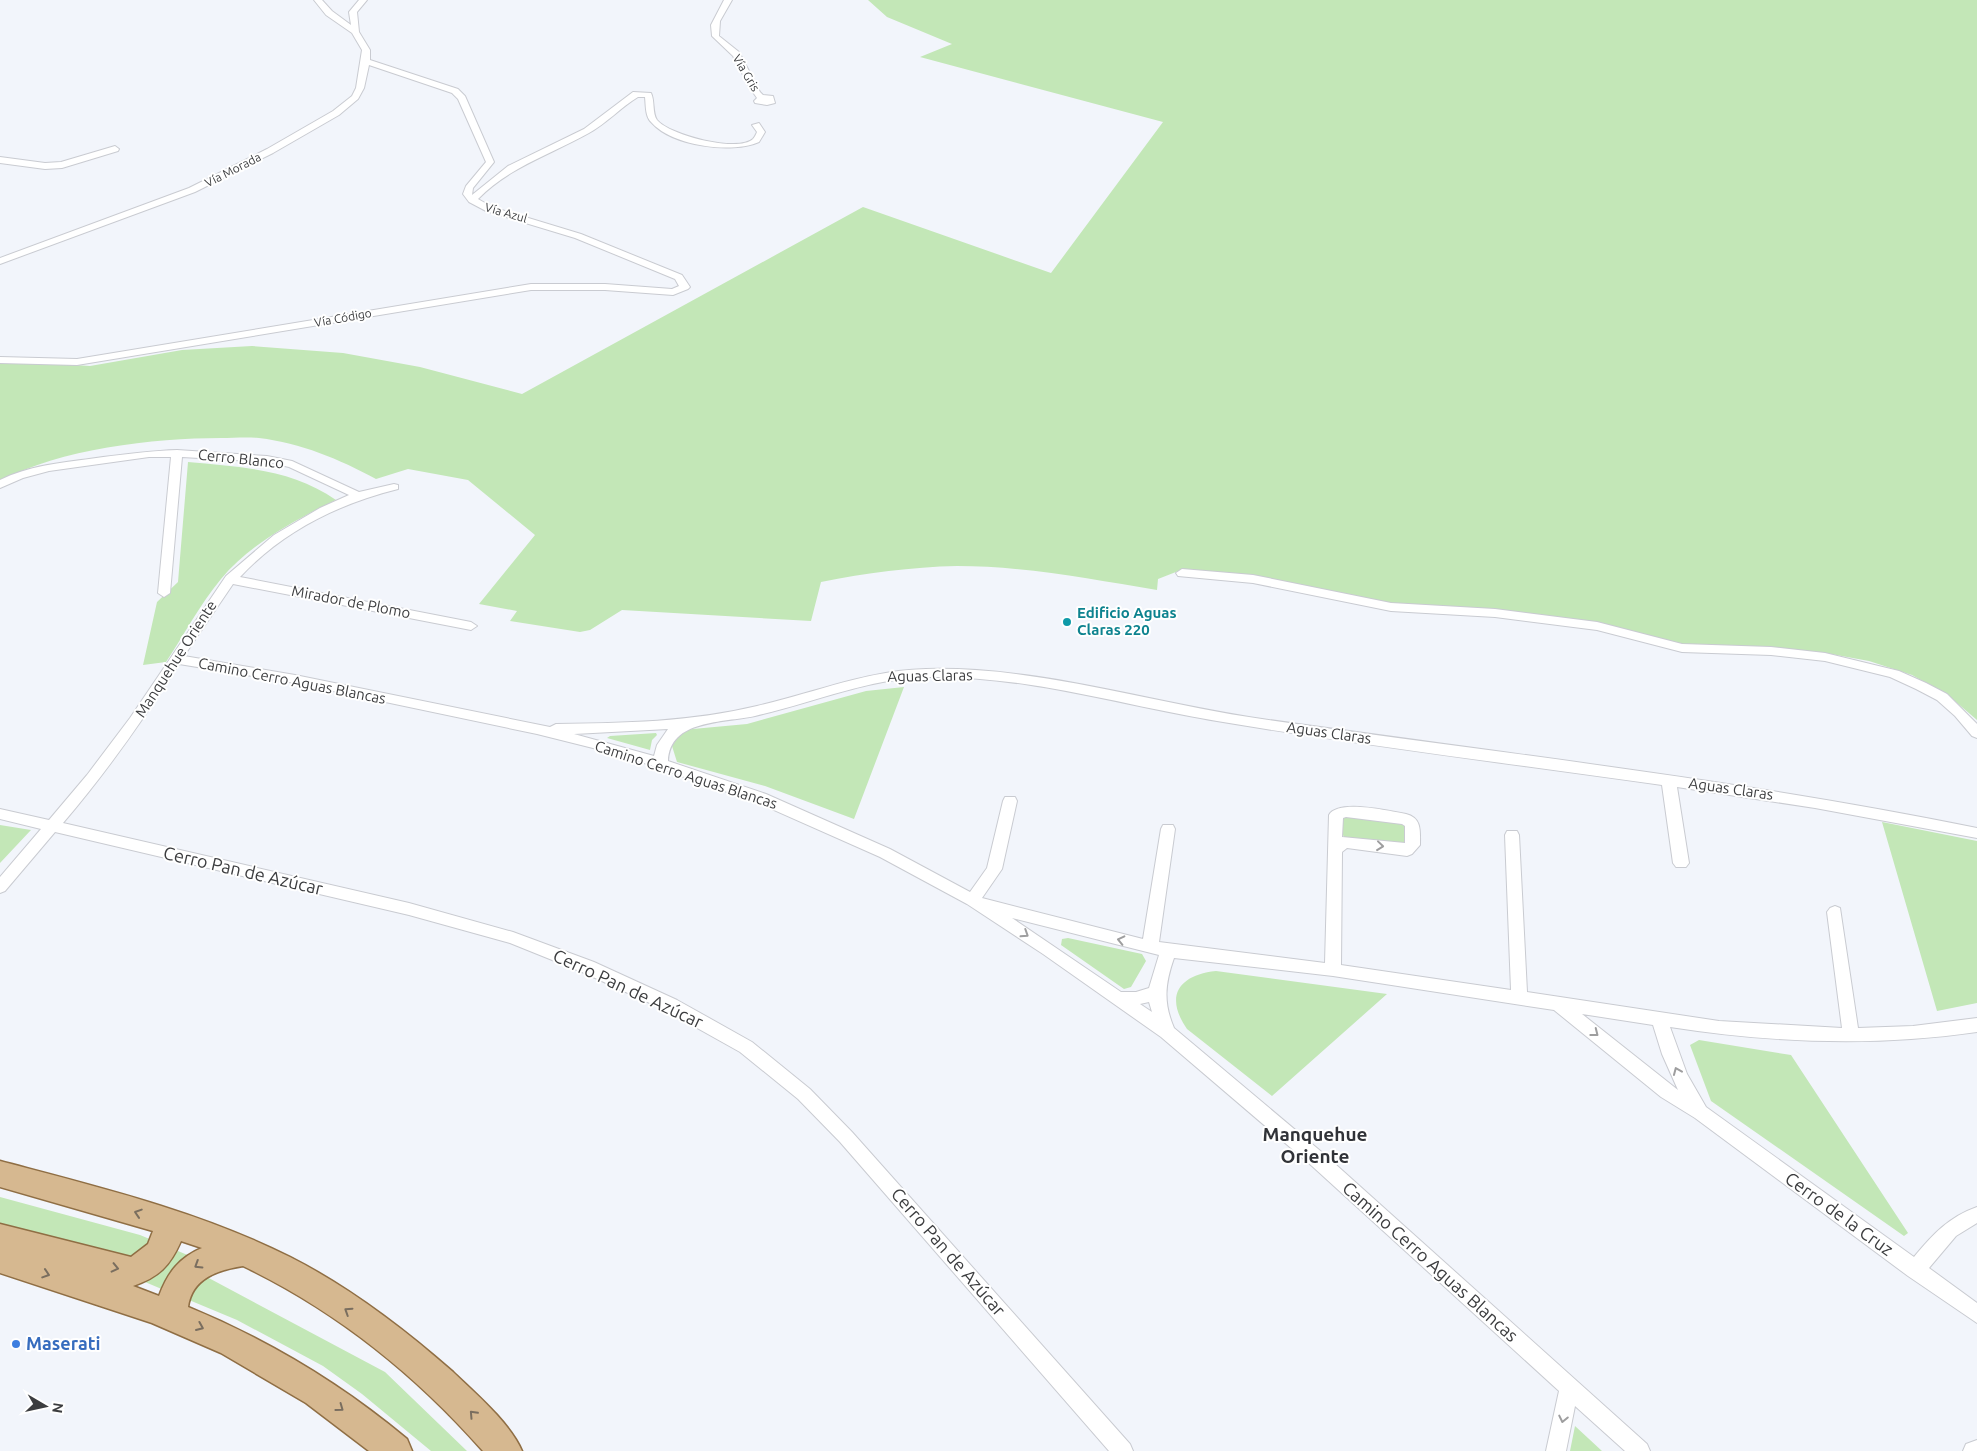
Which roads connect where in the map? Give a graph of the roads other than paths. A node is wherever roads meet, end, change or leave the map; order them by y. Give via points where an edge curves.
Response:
1 (318, 0) edge
2 (363, 0) edge
3 (728, 0) edge
4 (355, 32) junction
5 (366, 61) junction
6 (762, 98) dead end
7 (756, 125) dead end
8 (115, 149) dead end
9 (0, 160) edge
10 (472, 200) junction
11 (0, 261) edge
12 (685, 287) joint
13 (0, 360) edge
14 (177, 454) junction
15 (0, 485) edge
16 (394, 487) dead end
17 (359, 496) junction
18 (1182, 572) dead end
19 (230, 579) junction
20 (164, 592) dead end
21 (471, 626) dead end
22 (175, 659) junction
23 (685, 723) junction
24 (537, 730) junction
25 (1977, 733) edge
26 (661, 763) junction
27 (1668, 781) junction
28 (1010, 801) dead end
29 (0, 814) edge
30 (52, 827) junction
31 (1168, 829) dead end
32 (1977, 833) edge
33 (1512, 835) dead end
34 (1334, 850) junction
35 (1681, 863) dead end
36 (0, 887) edge
37 (972, 900) junction
38 (1835, 912) dead end
39 (1065, 928) junction
40 (1150, 947) junction
41 (1048, 950) junction
42 (1168, 951) junction
43 (1333, 970) junction
44 (1156, 993) junction
45 (1117, 998) junction
46 (1518, 998) junction
47 (1557, 1003) junction
48 (1660, 1018) junction
49 (1977, 1025) edge
50 (1167, 1032) junction
51 (1851, 1036) junction
52 (1701, 1113) junction
53 (0, 1174) edge
54 (1977, 1215) edge
55 (170, 1223) junction
56 (0, 1238) edge
57 (244, 1251) junction
58 (0, 1259) edge
59 (1915, 1270) junction
60 (1977, 1314) edge
61 (171, 1315) junction
62 (1569, 1388) junction
63 (1977, 1450) edge
64 (395, 1451) edge
65 (505, 1451) edge
66 (1123, 1451) edge
67 (1556, 1451) edge
68 (1640, 1451) edge
69 (1973, 1451) edge

1 - 4 street via 328,13
2 - 4 street via 353,12
3 - 6 street, Vía Gris via 716,20 715,36 735,52 755,92
4 - 5 street via 366,50
5 - 10 street, Vía Azul via 455,91 462,98 490,162 469,188
5 - 11 street, Vía Morada via 360,88 347,105 270,151 164,201
7 - 10 street via 761,136 751,144 724,145 684,139 654,121 648,95 636,94 588,130 514,166
8 - 9 street via 62,165
10 - 12 street, Vía Azul via 492,210 560,228 606,245 679,277
12 - 13 street, Vía Código via 673,292 605,287 531,287 77,362
14 - 15 street, Cerro Blanco via 149,454 49,468
14 - 17 street, Cerro Blanco via 266,459 292,464
14 - 20 street, Cerro Blanco
16 - 17 street, Manquehue Oriente
17 - 19 street, Manquehue Oriente via 279,537
18 - 25 street via 1253,579 1391,607 1495,614 1597,626 1682,648 1771,651 1861,664 1894,674 1942,697
19 - 21 street, Mirador de Plomo
19 - 22 street, Manquehue Oriente
22 - 24 street, Camino Cerro Aguas Blancas via 295,679
22 - 30 street, Manquehue Oriente via 134,722
23 - 24 street, Aguas Claras via 633,729
23 - 26 street via 664,742
23 - 27 street, Aguas Claras via 754,712 880,676 926,673 984,675 1026,679 1203,714 1324,733
24 - 26 street, Camino Cerro Aguas Blancas
26 - 37 street, Camino Cerro Aguas Blancas via 799,813 885,853
27 - 32 street, Aguas Claras via 1770,794
27 - 35 street
28 - 37 street via 994,869
29 - 30 street, Cerro Pan de Azúcar
30 - 36 street, Manquehue Oriente
30 - 66 street, Cerro Pan de Azúcar via 409,909 513,938 588,967 671,1005 746,1047 804,1094 846,1137
31 - 40 street
33 - 46 street
34 -> 34 street via 1344,842 1407,850 1413,845 1412,824 1406,819 1345,811 1336,815
34 - 43 street
37 - 39 street
37 -> 41 street, Camino Cerro Aguas Blancas
38 - 51 street
40 -> 39 street
39 - 41 street via 1048,936
40 - 42 street
41 - 45 street, Camino Cerro Aguas Blancas
42 - 43 street
42 - 44 street
43 - 46 street
44 - 45 street
44 - 50 street via 1157,1007
45 - 50 street, Camino Cerro Aguas Blancas
46 - 47 street
47 - 48 street
47 -> 52 street, Cerro de la Cruz via 1667,1092
48 - 51 street via 1764,1033
52 -> 48 street, Cerro de la Cruz via 1679,1075
49 - 51 street
50 - 62 street, Camino Cerro Aguas Blancas via 1318,1160
52 - 59 street, Cerro de la Cruz
55 -> 53 main road
54 - 59 street via 1965,1218 1948,1230
56 -> 55 main road via 130,1272 140,1270 155,1259 164,1244
55 - 57 main road
57 -> 61 main road via 210,1259 189,1271 176,1290
65 -> 57 main road via 462,1403 396,1345 320,1292
58 -> 61 main road
59 - 60 street, Cerro de la Cruz
61 -> 64 main road via 216,1334 296,1377
62 -> 67 street
62 - 68 street, Camino Cerro Aguas Blancas
63 - 69 street

